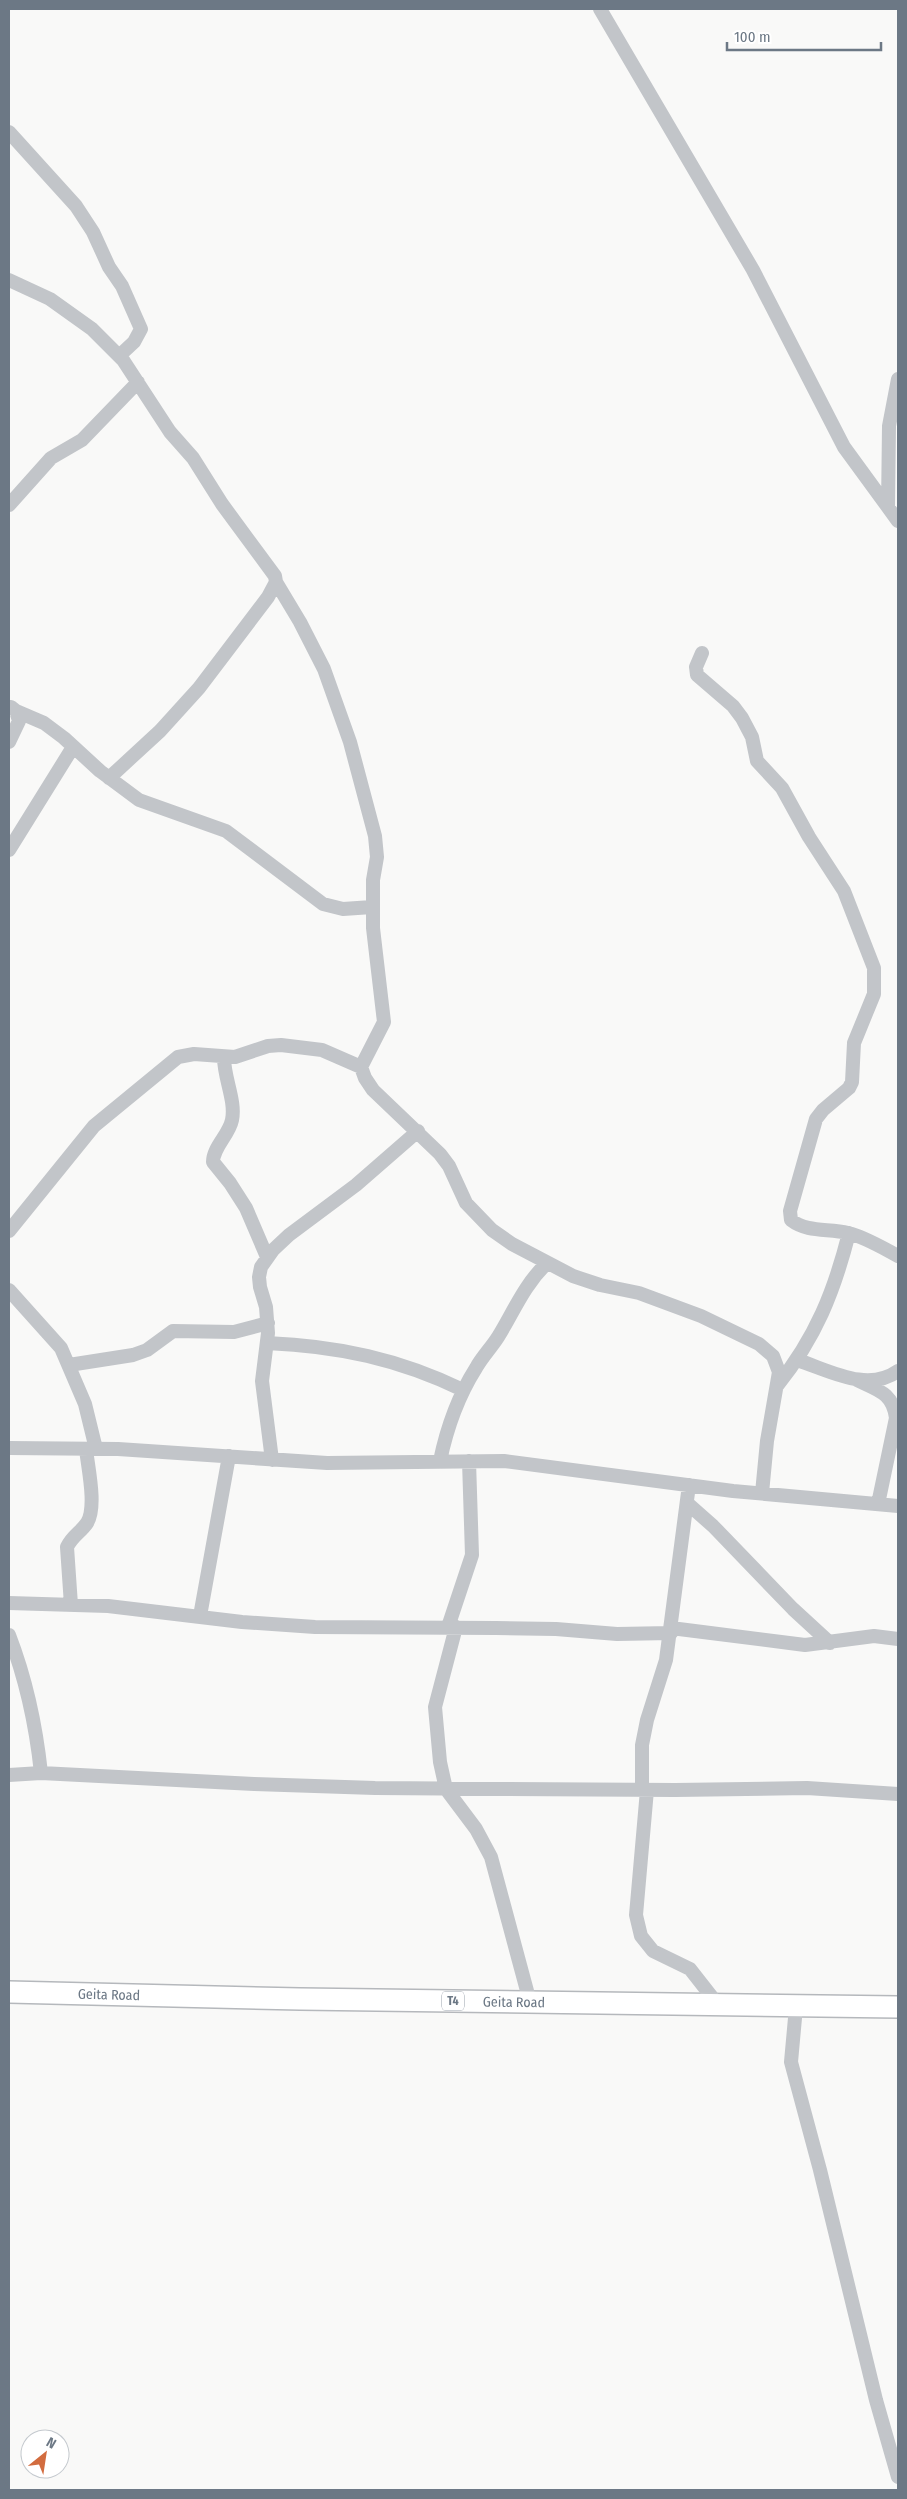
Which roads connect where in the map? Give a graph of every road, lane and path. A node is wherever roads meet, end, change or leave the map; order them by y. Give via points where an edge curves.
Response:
1 (600, 9) edge
2 (9, 132) edge
3 (9, 280) edge
4 (119, 356) junction
5 (898, 379) edge
6 (138, 382) junction
7 (9, 505) edge
8 (888, 508) junction
9 (898, 521) edge
10 (276, 582) junction
11 (702, 653) dead end
12 (12, 708) edge
13 (9, 742) edge
14 (74, 747) junction
15 (109, 778) junction
16 (9, 850) edge
17 (372, 907) junction
18 (224, 1058) junction
19 (361, 1067) junction
20 (418, 1131) junction
21 (9, 1231) edge
22 (849, 1233) junction
23 (898, 1256) edge
24 (267, 1257) junction
25 (547, 1263) junction
26 (9, 1290) edge
27 (268, 1323) junction
28 (267, 1342) junction
29 (798, 1360) junction
30 (69, 1365) junction
31 (898, 1371) edge
32 (857, 1380) junction
33 (775, 1388) junction
34 (463, 1390) junction
35 (9, 1448) edge
36 (91, 1449) junction
37 (228, 1456) junction
38 (272, 1460) junction
39 (440, 1461) junction
40 (470, 1461) junction
41 (689, 1485) junction
42 (762, 1493) junction
43 (687, 1503) junction
44 (878, 1504) junction
45 (898, 1506) edge
46 (9, 1603) edge
47 (71, 1605) junction
48 (200, 1616) junction
49 (452, 1627) junction
50 (671, 1630) junction
51 (9, 1636) edge
52 (898, 1639) edge
53 (830, 1643) junction
54 (41, 1773) junction
55 (9, 1774) edge
56 (446, 1789) junction
57 (644, 1790) junction
58 (898, 1794) edge
59 (15, 1995) edge
60 (530, 2002) junction
61 (719, 2006) junction
62 (796, 2007) junction
63 (898, 2007) edge
64 (898, 2477) edge

1 - 8 street via 753,270 844,447
2 - 4 street via 76,206 122,286 141,329 134,342
3 - 4 street via 50,299 92,329
4 - 6 street
5 - 8 street via 888,426
6 - 7 street via 82,440 51,458
6 - 10 street via 170,432 193,458 222,504 269,567
8 - 9 street
10 - 15 street via 199,688 160,731
10 - 17 street via 324,669 350,742 375,836 377,857
11 - 22 street via 696,667 697,675 742,718 752,737 757,761 782,788 844,890 874,968 874,994 854,1043 852,1082 816,1119 790,1211 791,1220 803,1227
12 - 13 street via 19,721
12 - 14 street via 44,723
14 - 15 street
14 - 16 street
15 - 17 street via 146,803 226,831 323,904 343,909
17 - 19 street via 384,1022
18 - 19 street via 281,1045 322,1050
18 - 21 street via 194,1054 178,1057 153,1077 94,1126
18 - 24 street via 233,1119 212,1162 246,1208
19 - 20 street via 374,1090
20 - 24 street via 356,1185 289,1235
20 - 25 street via 449,1166 466,1203 480,1219 512,1244
22 - 23 street
22 - 29 street via 832,1293
24 - 27 street via 258,1277
25 - 33 street via 600,1285 639,1293 701,1316 759,1344 778,1364
25 - 34 street via 514,1305
26 - 30 street via 61,1348
27 - 28 street
27 - 30 street via 234,1332 173,1331 147,1350 132,1355
28 - 34 street via 346,1350 398,1364
28 - 38 street via 262,1381
29 - 32 street
29 - 33 street
30 - 36 street via 85,1404
31 - 32 street via 879,1380
32 - 44 street via 882,1392 895,1406 894,1433
33 - 42 street
34 - 39 street via 453,1410
35 - 36 street
36 - 37 street
36 - 47 street via 92,1508 86,1525 67,1547
37 - 38 street
37 - 48 street
38 - 39 street via 327,1463
39 - 40 street
40 - 41 street via 504,1461
40 - 49 street via 472,1555
41 - 42 street
41 - 43 street
42 - 44 street
43 - 50 street
43 - 53 street
44 - 45 street
46 - 47 street
47 - 48 street
48 - 49 street via 315,1626
49 - 50 street via 617,1634
49 - 56 street via 435,1706
50 - 53 street via 805,1645
50 - 57 street via 660,1684 644,1737
51 - 54 street via 37,1735
52 - 53 street via 874,1636
54 - 55 street
54 - 56 street via 254,1784
56 - 57 street
56 - 60 street via 476,1829 491,1857
57 - 58 street via 806,1788
57 - 61 street via 636,1915 641,1936 653,1951 690,1970
59 - 60 highway, Geita Road / T4
60 - 61 highway, Geita Road / T4
61 - 62 highway, Geita Road / T4
62 - 63 highway, Geita Road / T4
62 - 64 street via 791,2062

